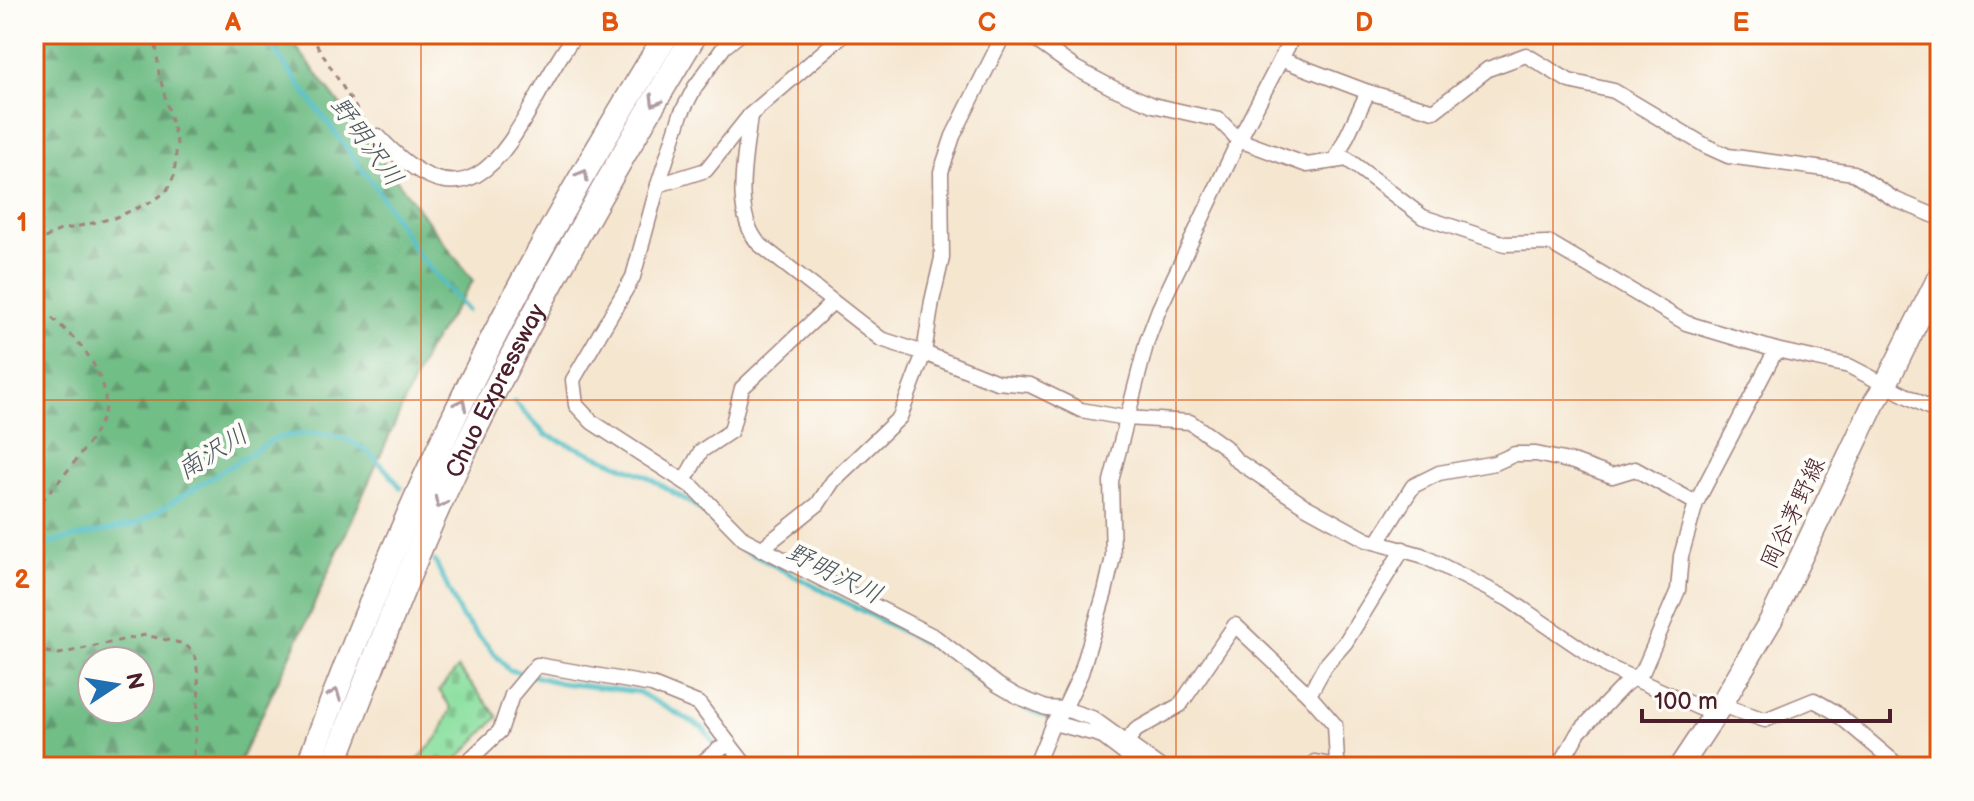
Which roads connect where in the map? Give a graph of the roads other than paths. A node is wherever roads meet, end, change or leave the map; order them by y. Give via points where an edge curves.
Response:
1 (576, 34) edge
2 (667, 34) edge
3 (695, 34) edge
4 (740, 34) edge
5 (844, 34) edge
6 (1004, 34) edge
7 (1027, 34) edge
8 (1294, 34) edge
9 (1283, 60) junction
10 (1368, 92) junction
11 (750, 115) junction
12 (378, 136) road end
13 (1239, 140) junction
14 (1335, 161) junction
15 (658, 185) junction
16 (1940, 218) edge
17 (1940, 275) edge
18 (833, 302) junction
19 (1776, 350) junction
20 (924, 353) junction
21 (1885, 386) junction
22 (1940, 413) edge
23 (1126, 418) junction
24 (684, 481) junction
25 (1696, 503) junction
26 (1378, 542) junction
27 (761, 549) junction
28 (1403, 549) junction
29 (1633, 677) junction
30 (1309, 695) junction
31 (1721, 705) junction
32 (1064, 709) junction
33 (1053, 723) junction
34 (1127, 741) junction
35 (730, 745) junction
36 (308, 767) edge
37 (333, 767) edge
38 (462, 767) edge
39 (697, 767) edge
40 (747, 767) edge
41 (1035, 767) edge
42 (1142, 767) edge
43 (1160, 767) edge
44 (1312, 767) edge
45 (1341, 767) edge
46 (1559, 767) edge
47 (1680, 767) edge
48 (1900, 767) edge

1 - 12 street via 511,143 471,179 433,179
36 -> 2 highway, Chuo Expressway via 394,548 489,346
3 -> 37 highway, Chuo Expressway via 557,271 455,470
4 - 15 street via 695,87
5 - 11 street
6 - 20 street via 953,136 941,172 942,258
7 - 13 street via 1113,88 1153,105 1219,120
8 - 9 street
9 - 10 street
9 - 13 street
10 - 14 street
10 - 16 street via 1434,111 1488,69 1526,55 1569,81 1614,91 1728,156 1854,173 1894,199
11 - 15 street via 706,170
11 - 18 street via 744,179 748,231
13 - 14 street via 1307,165
13 - 23 street via 1159,309
14 - 19 street via 1347,159 1423,217 1505,244 1550,243 1686,323
15 - 24 street via 633,277 573,380 576,405 592,422
17 - 21 main road, 岡谷茅野線
18 - 20 street via 881,339
18 - 24 street via 742,388 731,431 701,451
19 - 21 street via 1849,366
19 - 25 street
20 - 23 street via 997,382 1030,385 1081,410
20 - 27 street via 900,417 833,481 818,504
21 - 22 street
21 - 31 main road, 岡谷茅野線 via 1771,620
23 - 26 street via 1190,422 1267,482
23 - 32 street via 1111,481 1113,557 1093,637
24 - 27 street
25 - 26 street via 1635,469 1612,476 1573,462 1515,454 1439,473 1413,486
25 - 29 street via 1678,590 1643,671
26 - 28 street
27 - 32 street via 935,637 1017,696
28 - 29 street via 1508,599 1608,667
28 - 30 street
29 - 31 street via 1704,710
29 - 46 street via 1578,733
30 - 34 street via 1235,625 1180,705 1136,730
30 - 45 street via 1335,725
31 - 47 main road, 岡谷茅野線
31 - 48 street via 1765,720 1814,700
32 - 33 street
32 - 34 street via 1092,718
33 - 41 street
33 - 42 street via 1100,735
34 - 43 street
35 - 38 street via 699,704 652,685 537,665 512,695 500,731
35 - 39 street
35 - 40 street
44 - 45 street via 1315,762

